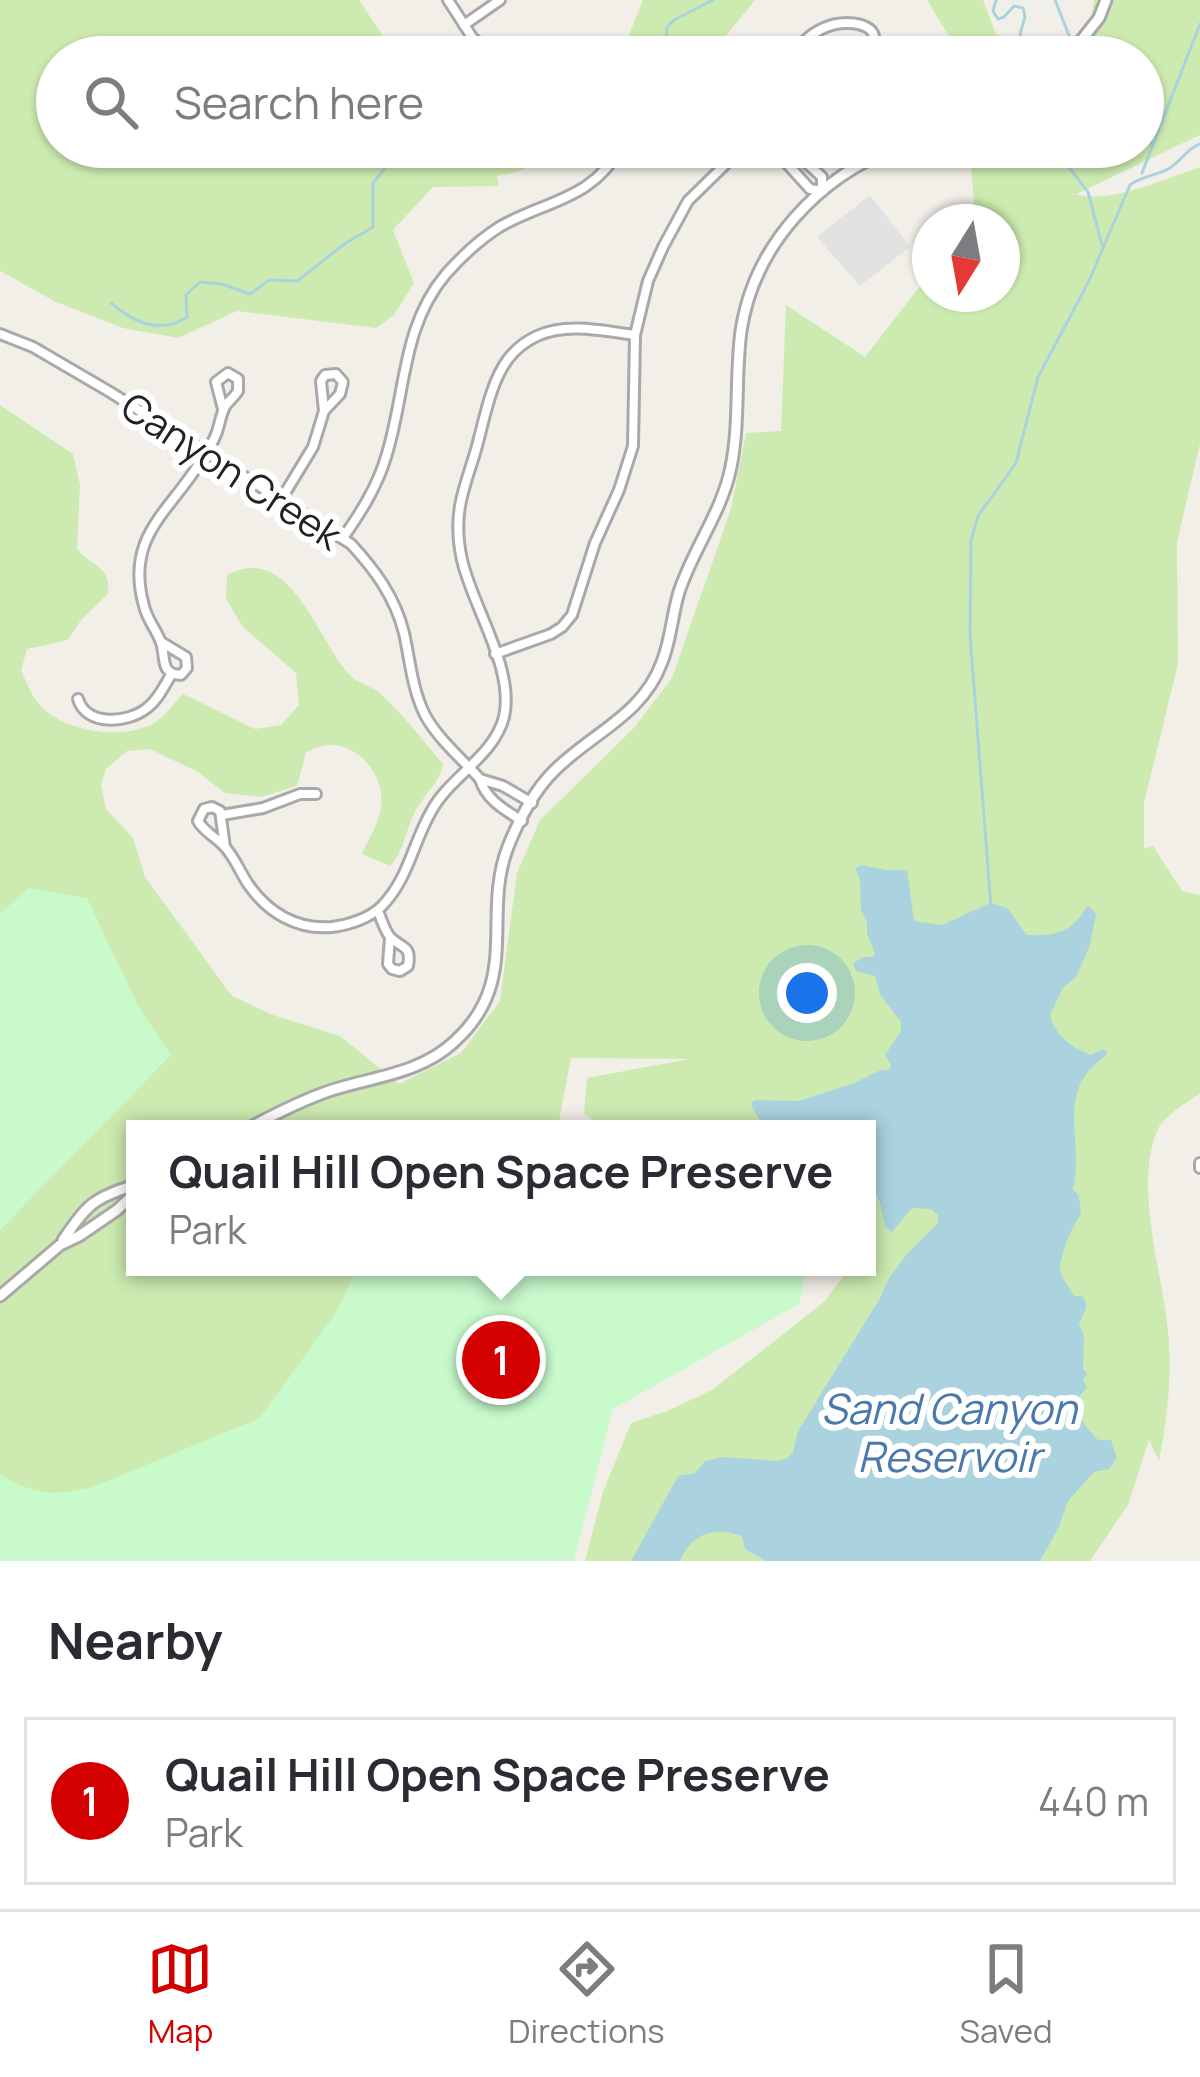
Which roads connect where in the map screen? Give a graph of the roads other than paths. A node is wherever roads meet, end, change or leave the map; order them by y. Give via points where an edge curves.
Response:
1 (448, 0) edge
2 (500, 0) edge
3 (1106, 0) edge
4 (464, 26) junction
5 (473, 36) edge
6 (808, 36) edge
7 (872, 36) edge
8 (1085, 36) edge
9 (609, 168) edge
10 (721, 168) edge
11 (812, 168) edge
12 (855, 168) edge
13 (790, 169) edge
14 (822, 190) junction
15 (0, 334) edge
16 (635, 335) junction
17 (224, 409) dead end
18 (324, 411) junction
19 (206, 454) junction
20 (282, 499) junction
21 (343, 538) junction
22 (161, 642) junction
23 (495, 654) junction
24 (171, 674) junction
25 (78, 699) dead end
26 (469, 767) junction
27 (480, 779) junction
28 (501, 785) junction
29 (316, 794) dead end
30 (492, 800) junction
31 (532, 803) junction
32 (222, 815) junction
33 (521, 821) junction
34 (225, 847) junction
35 (377, 911) junction
36 (389, 937) dead end
37 (266, 1120) edge
38 (126, 1191) edge
39 (126, 1200) edge
40 (60, 1245) junction
41 (0, 1296) edge

1 - 4 street
2 - 4 street
3 - 8 street
4 - 5 street
6 - 7 street via 821,24 854,17 868,23
9 - 21 street via 573,195 500,227 440,280 409,345 376,483
10 - 16 street via 679,216 648,280
11 - 14 street
12 - 14 street
13 - 14 street
14 - 31 street via 771,249 753,288 741,332 732,464 678,596 656,678 635,707 556,769
15 - 19 street, Canyon Creek via 33,346
16 - 23 street via 633,446 572,615 551,634
16 - 23 street via 557,329 508,358 496,382 458,535
17 - 19 street
18 - 18 street via 343,388 336,374 321,381
18 - 20 street
19 - 20 street, Canyon Creek
19 - 22 street via 142,550 141,594
20 - 21 street, Canyon Creek
21 - 26 street, Canyon Creek via 394,603 422,710
22 - 24 street
22 - 24 street via 186,657 188,668
23 - 26 street via 506,693 502,724
24 - 25 street via 136,715 94,719
26 - 27 street, Canyon Creek
26 - 35 street via 432,810 404,877
27 - 28 street
27 - 30 street, Canyon Creek
28 - 30 street
28 - 31 street
29 - 32 street
30 - 33 street, Canyon Creek
31 - 33 street
32 - 34 street
32 - 34 street via 208,808 198,820
33 - 37 street via 502,869 496,969 470,1025 417,1066 327,1091
34 - 35 street via 258,898 297,925 343,925
35 - 36 street
38 - 40 street via 89,1204
39 - 40 street
40 - 41 street

